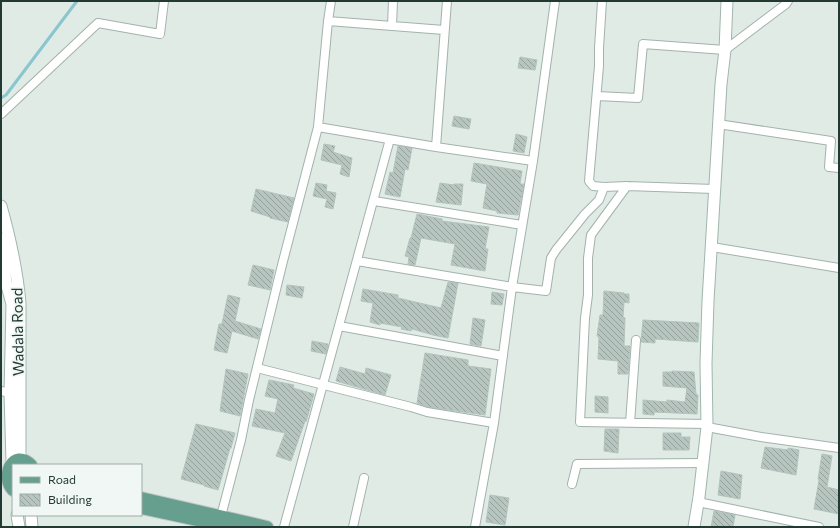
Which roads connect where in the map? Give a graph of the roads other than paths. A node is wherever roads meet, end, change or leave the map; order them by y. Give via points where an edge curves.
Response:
1 (164, 1) edge
2 (331, 1) edge
3 (393, 1) edge
4 (447, 1) edge
5 (555, 1) edge
6 (602, 1) edge
7 (727, 1) edge
8 (788, 1) edge
9 (328, 21) junction
10 (392, 26) junction
11 (444, 30) junction
12 (725, 50) junction
13 (597, 96) junction
14 (1, 114) edge
15 (718, 124) junction
16 (318, 126) junction
17 (390, 139) junction
18 (436, 148) junction
19 (533, 161) junction
20 (839, 168) edge
21 (628, 186) junction
22 (604, 187) junction
23 (714, 188) junction
24 (374, 200) junction
25 (1, 206) edge
26 (522, 224) junction
27 (1, 239) edge
28 (712, 247) junction
29 (357, 261) junction
30 (839, 268) edge
31 (4, 282) edge
32 (512, 288) junction
33 (339, 326) junction
34 (636, 340) dead end
35 (503, 356) junction
36 (257, 368) junction
37 (324, 385) junction
38 (10, 393) edge
39 (630, 423) junction
40 (494, 424) junction
41 (707, 426) junction
42 (839, 448) edge
43 (703, 463) junction
44 (16, 464) edge
45 (30, 464) edge
46 (7, 468) edge
47 (364, 478) dead end
48 (572, 484) dead end
49 (12, 490) edge
50 (142, 498) edge
51 (698, 502) junction
52 (142, 508) edge
53 (17, 516) edge
54 (31, 516) edge
55 (223, 523) edge
56 (19, 527) edge
57 (32, 527) edge
58 (267, 527) edge
59 (284, 527) edge
60 (353, 527) edge
61 (475, 527) edge
62 (694, 527) edge
63 (819, 527) edge

1 - 14 street via 160,34 98,23
2 - 9 street
3 - 10 street
4 - 11 street
5 - 19 street
6 - 13 street
7 - 12 street
8 - 12 street
9 - 10 street
9 - 16 street
10 - 11 street
11 - 18 street
12 - 13 street via 643,44 638,98
12 - 15 street
13 - 22 street via 588,181 593,186
15 - 20 street via 832,140 829,167
15 - 23 street
16 - 17 street
16 - 36 street
17 - 18 street
17 - 24 street
18 - 19 street
19 - 26 street
21 - 22 street
21 - 23 street
21 - 39 street via 591,235 580,422
22 - 32 street via 599,200 551,258 546,291
23 - 28 street
24 - 26 street
24 - 29 street
25 - 38 street, Wadala Road via 20,303
26 - 32 street
27 - 31 street, Wadala Road
28 - 30 street
28 - 41 street via 706,363
29 - 32 street
29 - 33 street
31 - 38 street, Wadala Road via 12,304
32 - 35 street
33 - 35 street
33 - 37 street
34 - 39 street
35 - 40 street
36 - 37 street
36 - 55 street
37 - 40 street via 427,412
37 - 59 street
38 - 46 street, Wadala Road
39 - 41 street
40 - 61 street
41 - 42 street
41 - 43 street
43 - 48 street via 577,464
43 - 51 street
44 - 45 main road via 26,460
46 - 49 main road via 5,483
47 - 60 street
50 - 55 main road
51 - 62 street
51 - 63 street
52 - 55 main road
53 - 56 street
54 - 57 street
55 - 58 main road

